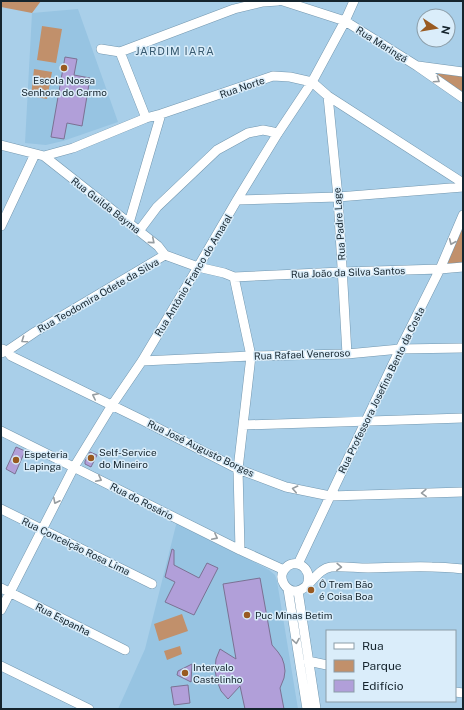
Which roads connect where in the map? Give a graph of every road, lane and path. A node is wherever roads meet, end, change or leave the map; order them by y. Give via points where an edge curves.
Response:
1 (278, 1) edge
2 (283, 1) edge
3 (354, 1) edge
4 (345, 21) junction
5 (101, 49) dead end
6 (120, 52) junction
7 (417, 66) junction
8 (463, 72) edge
9 (312, 82) junction
10 (328, 96) junction
11 (463, 98) edge
12 (162, 114) junction
13 (146, 118) junction
14 (278, 133) junction
15 (1, 145) edge
16 (40, 155) junction
17 (463, 183) edge
18 (463, 187) edge
19 (338, 197) junction
20 (237, 200) junction
21 (463, 214) edge
22 (129, 223) junction
23 (1, 226) edge
24 (139, 230) junction
25 (165, 255) junction
26 (198, 267) junction
27 (463, 267) edge
28 (440, 269) junction
29 (342, 272) junction
30 (234, 277) junction
31 (463, 348) edge
32 (400, 349) junction
33 (3, 351) edge
34 (347, 354) junction
35 (251, 356) junction
36 (142, 361) junction
37 (112, 405) junction
38 (463, 418) edge
39 (366, 421) junction
40 (243, 426) junction
41 (1, 431) edge
42 (74, 467) junction
43 (238, 469) junction
44 (463, 492) edge
45 (330, 496) junction
46 (1, 509) edge
47 (42, 529) junction
48 (240, 550) junction
49 (298, 564) junction
50 (463, 569) edge
51 (284, 570) junction
52 (152, 584) dead end
53 (307, 585) junction
54 (1, 588) edge
55 (288, 589) junction
56 (298, 591) junction
57 (10, 592) junction
58 (1, 610) edge
59 (125, 650) dead end
60 (308, 661) junction
61 (326, 665) edge
62 (1, 666) edge
63 (89, 709) edge
64 (307, 709) edge
65 (316, 709) edge

1 - 6 street via 234,9
2 - 4 street, Rua Maringá
3 - 4 street, Rua Antônio Franco do Amaral
4 - 7 street, Rua Maringá
4 - 9 street, Rua Antônio Franco do Amaral
5 - 6 street
6 - 13 street
7 - 8 street
7 -> 11 street, Rua Maringá
9 - 10 street, Rua Norte
9 - 12 street, Rua Norte via 273,76
9 - 14 street, Rua Antônio Franco do Amaral
10 - 17 street, Rua Norte
10 - 19 street, Rua Padre Lage
12 - 13 street, Rua Norte
12 - 22 street
13 - 16 street, Rua Norte via 73,148
14 - 20 street, Rua Antônio Franco do Amaral
14 - 24 street via 263,130 248,132 217,150 157,207
15 - 16 street
16 - 22 street, Rua Guilda Bayma
16 - 23 street
18 - 19 street
19 - 20 street
19 - 29 street, Rua Padre Lage
20 - 26 street, Rua Antônio Franco do Amaral
21 -> 28 street, Rua Professora Josefina Bento da Costa
22 - 24 street, Rua Guilda Bayma
24 -> 25 street, Rua Guilda Bayma
25 - 26 street, Rua Teodomira Odete da Silva
25 -> 33 street, Rua Teodomira Odete da Silva
26 - 30 street, Rua Teodomira Odete da Silva via 224,272
26 - 36 street, Rua Antônio Franco do Amaral
27 - 28 street, Rua João da Silva Santos
28 - 29 street, Rua João da Silva Santos
28 - 32 street, Rua Professora Josefina Bento da Costa
29 - 30 street, Rua João da Silva Santos
29 - 34 street, Rua Padre Lage
30 - 35 street
31 - 32 street, Rua Rafael Veneroso
32 - 34 street, Rua Rafael Veneroso
32 - 39 street, Rua Professora Josefina Bento da Costa
37 -> 33 street, Rua José Augusto Borges
34 - 35 street, Rua Rafael Veneroso
35 - 36 street, Rua Rafael Veneroso
35 - 40 street
36 - 37 street, Rua Antônio Franco do Amaral
37 - 42 street, Rua Antônio Franco do Amaral
37 - 43 street, Rua José Augusto Borges
38 - 39 street
39 - 40 street
39 - 45 street, Rua Professora Josefina Bento da Costa
40 - 43 street
41 - 42 street, Rua do Rosário
42 -> 47 street, Rua Antônio Franco do Amaral
42 -> 48 street, Rua do Rosário
45 -> 43 street, Rua José Augusto Borges via 286,487
43 - 48 street
44 -> 45 street, Rua José Augusto Borges
45 - 49 street, Rua Professora Josefina Bento da Costa
46 - 47 street, Rua Conceição Rosa Lima
47 - 52 street, Rua Conceição Rosa Lima
47 - 57 street, Rua Antônio Franco do Amaral
48 - 51 street, Rua do Rosário
49 - 51 street via 292,564
49 - 53 street via 307,570
53 -> 50 street via 319,573 330,567 433,566
51 - 55 street via 282,580
53 - 56 street
54 - 57 street, Rua Espanha
55 - 56 street
55 -> 64 street
56 - 60 street
57 - 58 street, Rua Antônio Franco do Amaral
57 - 59 street, Rua Espanha
60 - 61 street
60 - 65 street
62 - 63 street

